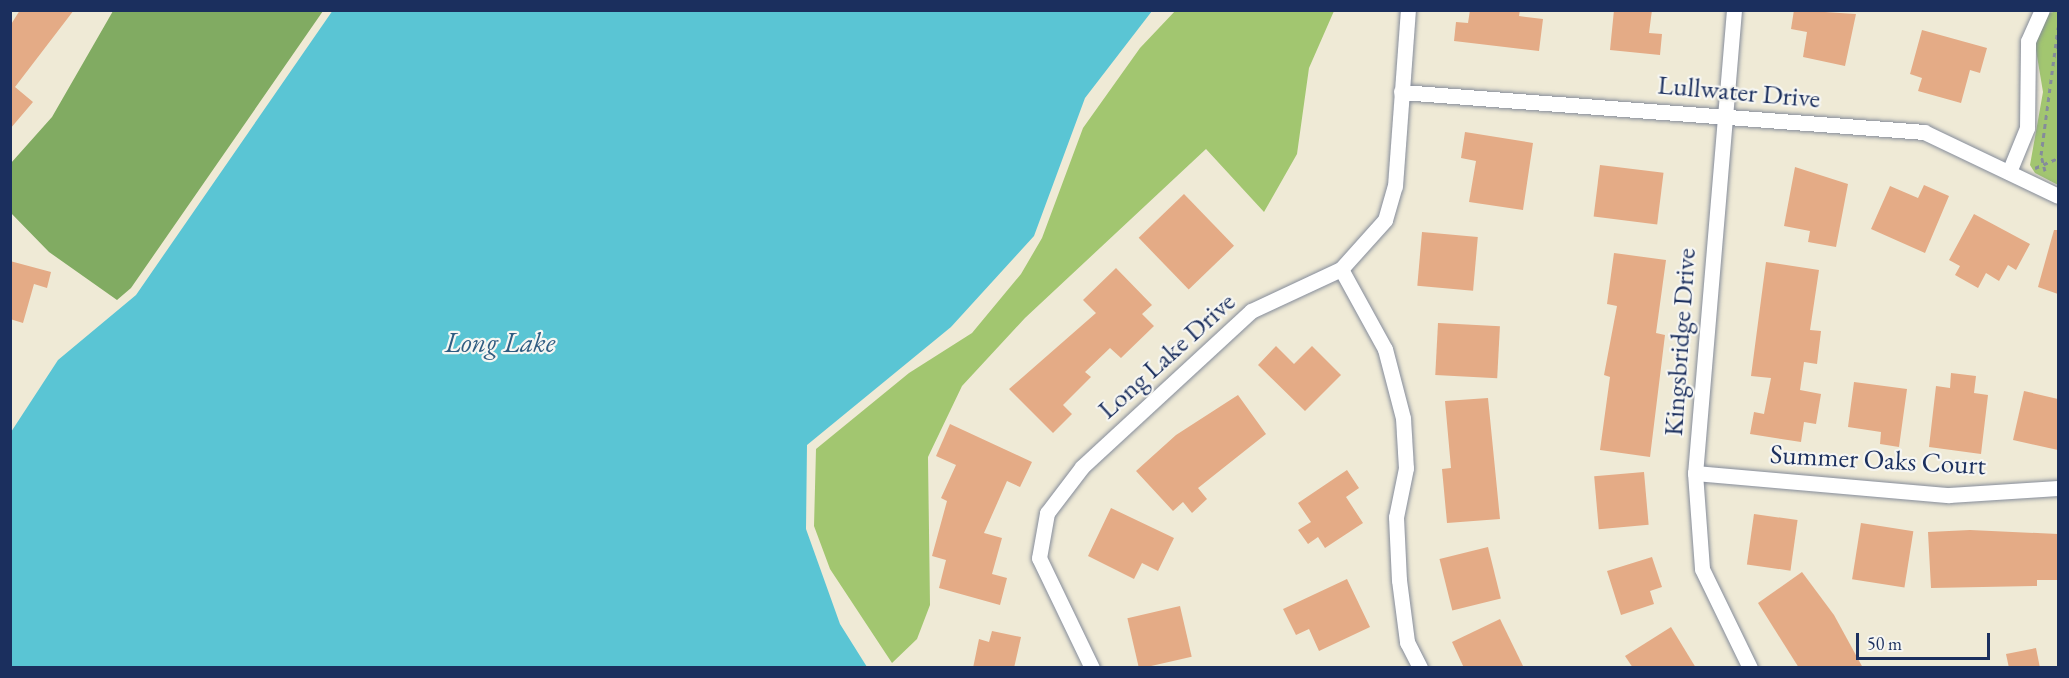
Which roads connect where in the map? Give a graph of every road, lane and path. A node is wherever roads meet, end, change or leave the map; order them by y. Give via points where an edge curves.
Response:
1 (1408, 10) edge
2 (1734, 10) edge
3 (2042, 10) edge
4 (2058, 27) edge
5 (2052, 54) junction
6 (2058, 60) edge
7 (1401, 92) junction
8 (1722, 116) junction
9 (2009, 172) junction
10 (2053, 178) dead end
11 (2058, 196) edge
12 (1341, 269) junction
13 (1695, 473) junction
14 (2058, 488) edge
15 (1092, 668) edge
16 (1420, 668) edge
17 (1750, 668) edge

1 - 7 street, Long Lake Drive
2 - 8 street, Kingsbridge Drive
3 - 9 street via 2028,41 2027,128
4 - 5 path
5 - 6 path
5 - 10 path via 2041,155
7 - 8 street, Lullwater Drive
7 - 12 street, Long Lake Drive via 1395,186 1385,220
8 - 9 street, Lullwater Drive via 1924,132
8 - 13 street, Kingsbridge Drive
9 - 11 street, Lullwater Drive
12 - 15 street, Long Lake Drive via 1251,311 1089,459 1047,513 1039,558
12 - 16 street via 1385,349 1403,418 1406,468 1396,516 1400,580 1407,642
13 - 14 street, Summer Oaks Court via 1949,495
13 - 17 street, Kingsbridge Drive via 1702,569

